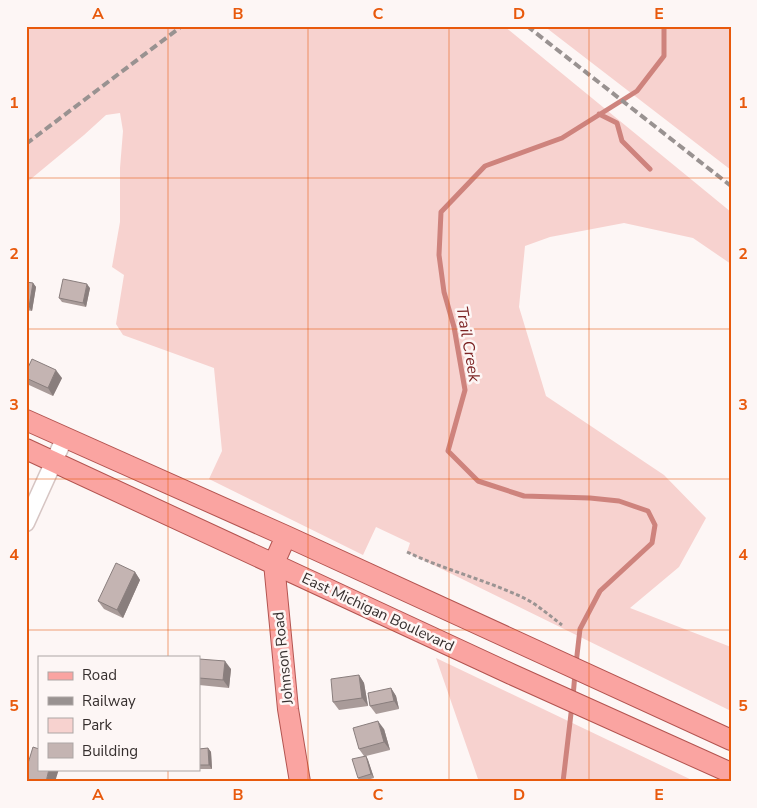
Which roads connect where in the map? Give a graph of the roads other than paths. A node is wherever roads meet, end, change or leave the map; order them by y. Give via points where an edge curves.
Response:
1 (26, 420) edge
2 (65, 437) junction
3 (26, 449) edge
4 (53, 461) junction
5 (26, 522) edge
6 (286, 536) junction
7 (274, 563) junction
8 (731, 740) edge
9 (731, 773) edge
10 (300, 782) edge

1 - 2 main road, East Michigan Boulevard
2 - 4 street
2 - 6 main road, East Michigan Boulevard
3 - 4 main road, East Michigan Boulevard
4 - 5 street
4 - 7 main road, East Michigan Boulevard
6 - 7 main road, Johnson Road
6 - 8 main road, East Michigan Boulevard
7 - 9 main road, East Michigan Boulevard
7 - 10 main road, Johnson Road via 288,709

